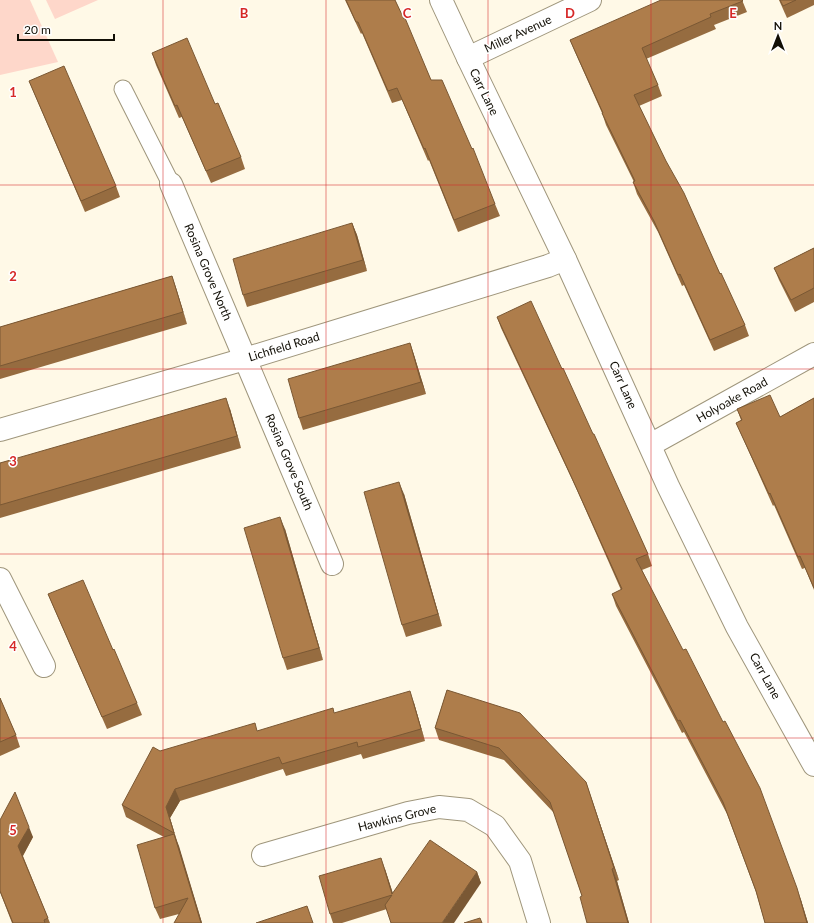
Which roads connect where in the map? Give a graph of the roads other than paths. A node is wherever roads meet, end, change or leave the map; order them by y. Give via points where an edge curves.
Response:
1 (441, 0) edge
2 (590, 0) edge
3 (468, 58) junction
4 (124, 89) dead end
5 (171, 184) joint
6 (565, 259) junction
7 (814, 354) edge
8 (245, 359) junction
9 (0, 430) edge
10 (650, 445) junction
11 (332, 564) dead end
12 (0, 579) edge
13 (44, 666) dead end
14 (814, 765) edge
15 (263, 855) dead end
16 (539, 923) edge

1 - 3 street, Carr Lane
2 - 3 street, Miller Avenue
3 - 6 street, Carr Lane
4 - 5 lane
5 - 8 street, Rosina Grove North
6 - 8 street, Lichfield Road
6 - 10 street, Carr Lane
7 - 10 street, Holyoake Road
8 - 9 street, Lichfield Road
8 - 11 street, Rosina Grove South
10 - 14 street, Carr Lane via 738,627
12 - 13 street
15 - 16 street, Hawkins Grove via 439,807 468,810 495,826 520,861

